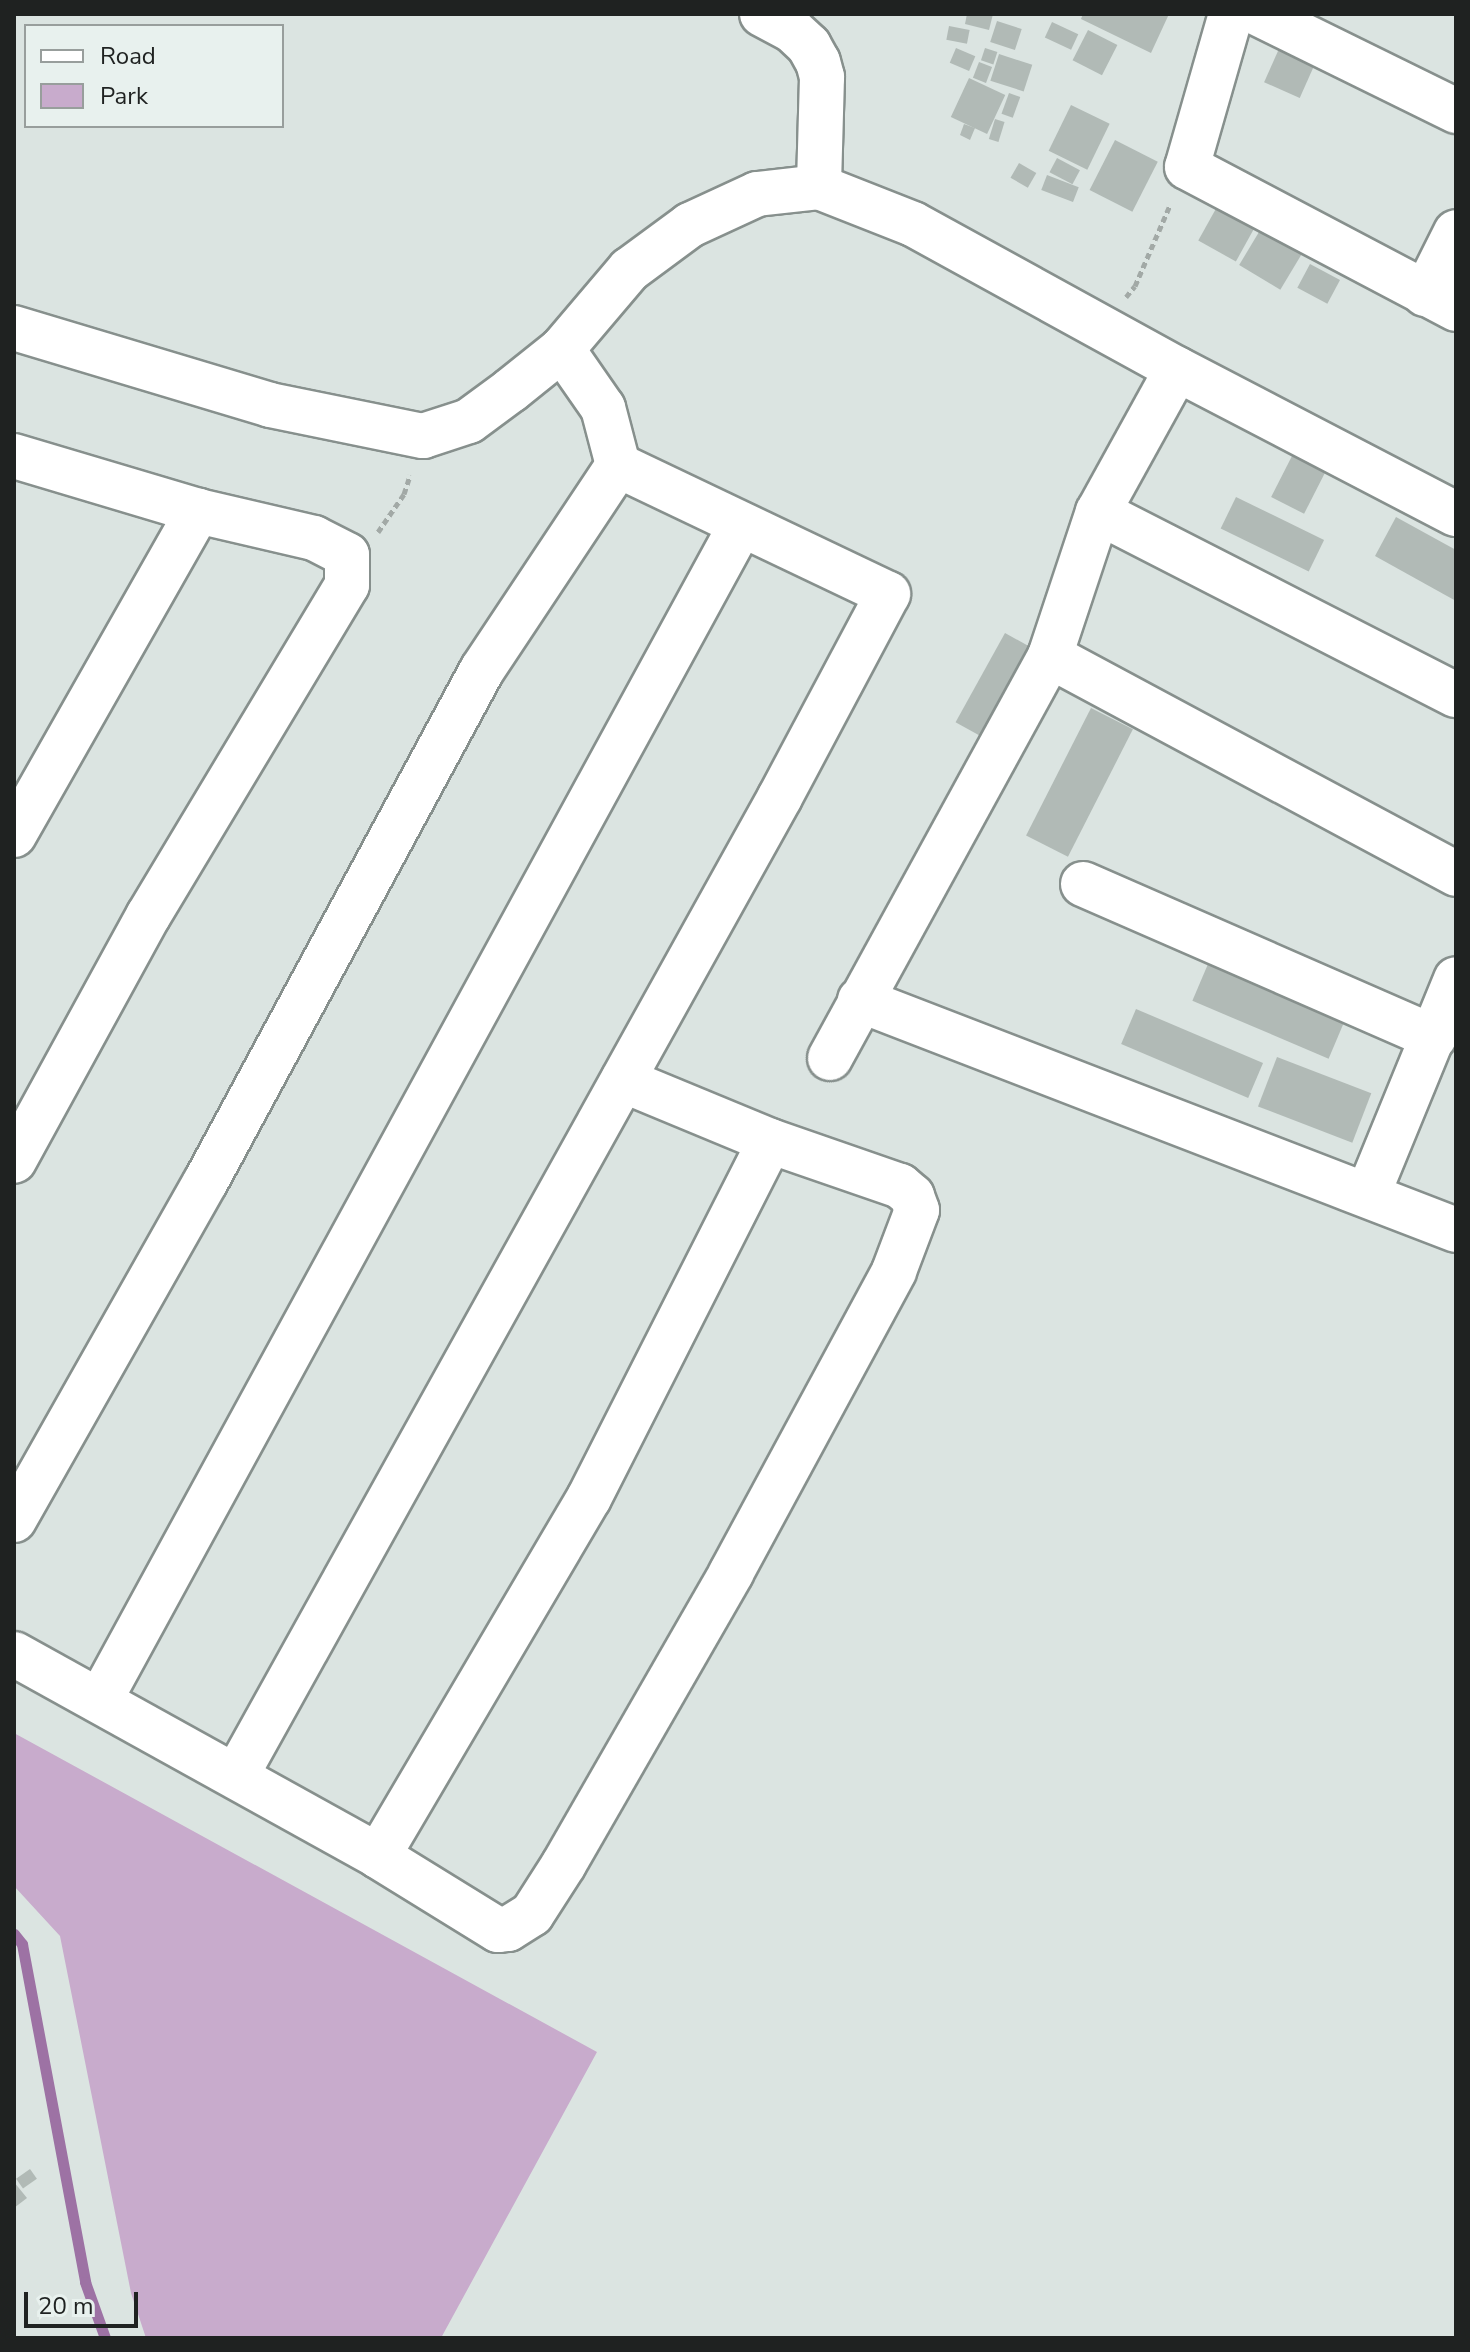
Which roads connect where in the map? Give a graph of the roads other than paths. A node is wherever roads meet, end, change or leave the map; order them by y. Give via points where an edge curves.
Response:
1 (762, 14) edge
2 (1231, 14) edge
3 (1259, 14) edge
4 (1456, 111) edge
5 (819, 187) junction
6 (1456, 232) edge
7 (1440, 302) edge
8 (14, 328) edge
9 (562, 349) junction
10 (1177, 369) junction
11 (14, 456) edge
12 (618, 465) junction
13 (198, 511) junction
14 (1098, 512) junction
15 (1456, 514) edge
16 (741, 525) junction
17 (1050, 656) junction
18 (1456, 695) edge
19 (14, 835) edge
20 (1456, 874) edge
21 (1083, 884) dead end
22 (1456, 979) edge
23 (860, 1000) junction
24 (1434, 1037) junction
25 (830, 1058) dead end
26 (623, 1080) junction
27 (770, 1141) junction
28 (14, 1161) edge
29 (1368, 1194) junction
30 (1456, 1230) edge
31 (14, 1520) edge
32 (14, 1654) edge
33 (100, 1700) junction
34 (236, 1776) junction
35 (378, 1856) junction

1 - 5 street via 792,30 818,62
2 - 7 street via 1187,167
3 - 4 street
5 - 9 street via 757,194 690,225 629,270
5 - 10 street via 913,224
6 - 7 street
8 - 9 street via 270,405 423,436 469,421
9 - 12 street via 603,408
10 - 14 street
10 - 15 street
11 - 13 street
12 - 16 street
12 - 31 street via 482,670 206,1181
13 - 19 street
13 - 28 street via 314,538 347,555 347,585 148,916
14 - 17 street
14 - 18 street
16 - 26 street via 888,594
16 - 33 street
17 - 20 street
17 - 23 street
21 - 24 street
22 - 24 street
23 - 25 street
23 - 29 street
24 - 29 street
26 - 27 street
26 - 34 street
27 - 35 street via 589,1498
27 - 35 street via 900,1186 912,1196 917,1210 894,1271 739,1559 532,1914 498,1930
29 - 30 street
32 - 33 street
33 - 34 street
34 - 35 street

